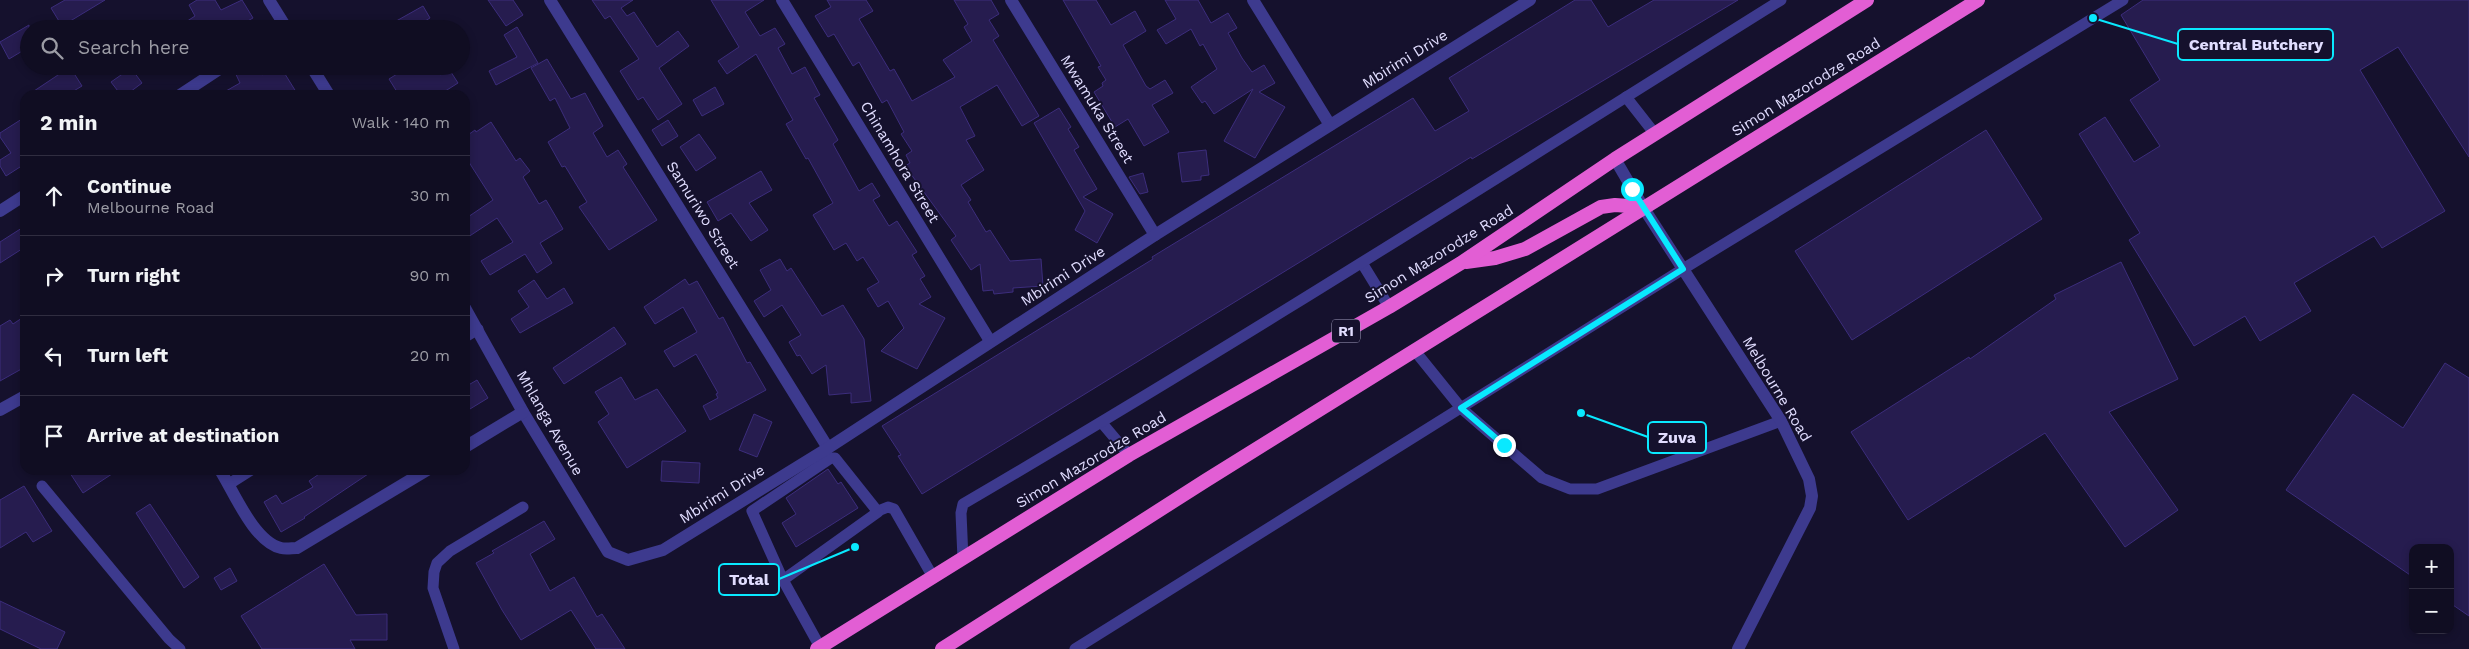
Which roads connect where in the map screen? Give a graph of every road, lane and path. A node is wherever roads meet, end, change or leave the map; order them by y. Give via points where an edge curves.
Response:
1 (270, 0) edge
2 (550, 0) edge
3 (782, 0) edge
4 (1011, 0) edge
5 (1253, 0) edge
6 (1530, 0) edge
7 (1781, 0) edge
8 (1867, 0) edge
9 (1978, 0) edge
10 (2123, 0) edge
11 (281, 20) edge
12 (210, 75) edge
13 (317, 75) edge
14 (188, 90) edge
15 (326, 90) edge
16 (1626, 97) junction
17 (1330, 125) junction
18 (1655, 134) junction
19 (1615, 159) junction
20 (20, 198) edge
21 (1642, 207) junction
22 (0, 211) edge
23 (1156, 235) junction
24 (1362, 263) junction
25 (1461, 263) junction
26 (1683, 269) junction
27 (1389, 306) junction
28 (470, 316) edge
29 (478, 329) junction
30 (470, 334) edge
31 (990, 341) junction
32 (1414, 351) junction
33 (20, 399) edge
34 (1461, 408) junction
35 (0, 410) edge
36 (523, 412) junction
37 (1780, 421) junction
38 (1102, 423) junction
39 (470, 444) edge
40 (828, 448) junction
41 (1129, 455) junction
42 (223, 475) edge
43 (244, 475) edge
44 (419, 475) edge
45 (229, 484) junction
46 (42, 486) dead end
47 (523, 507) dead end
48 (878, 511) junction
49 (608, 552) joint
50 (963, 558) junction
51 (933, 577) junction
52 (783, 580) junction
53 (961, 644) edge
54 (818, 648) edge
55 (180, 649) edge
56 (454, 649) edge
57 (942, 649) edge
58 (1075, 649) edge
59 (1738, 649) edge

1 - 11 street
2 - 40 street, Samuriwo Street
3 - 31 street, Chinamhora Street
4 - 23 street, Mwamuka Street
5 - 17 street
6 - 17 street, Mbirimi Drive
7 - 16 lane
8 - 18 highway, Simon Mazorodze Road / R1
9 - 21 highway, Simon Mazorodze Road
10 - 26 lane
12 - 14 street
13 - 15 street
16 - 18 lane
16 - 24 lane
17 - 23 street, Mbirimi Drive
18 - 19 highway, Simon Mazorodze Road / R1
19 - 21 street, Melbourne Road
19 - 25 highway, Simon Mazorodze Road / R1
20 - 22 street
21 - 25 highway via 1601,207 1525,249
21 - 26 street, Melbourne Road
21 - 32 highway, Simon Mazorodze Road
23 - 31 street, Mbirimi Drive
24 - 27 lane
24 - 38 lane
25 - 27 highway, Simon Mazorodze Road / R1
26 - 34 lane
26 - 37 street, Melbourne Road
27 - 41 highway, Simon Mazorodze Road / R1
28 - 29 street, Mhlanga Avenue
29 - 30 lane
29 - 36 street, Mhlanga Avenue
31 - 40 street, Mbirimi Drive
32 - 34 lane
32 - 53 highway, Simon Mazorodze Road via 1205,481
33 - 35 street
34 - 37 lane via 1542,478 1570,489 1597,490
34 - 58 lane
36 - 39 street
36 - 49 street, Mhlanga Avenue
37 - 59 street, Melbourne Road via 1808,479 1812,496 1810,508
38 - 41 lane
38 - 50 lane via 963,504
40 - 49 street, Mbirimi Drive via 663,550 628,560
41 - 50 highway, Simon Mazorodze Road / R1
42 - 45 street
43 - 45 lane
44 - 45 street via 297,548 282,548 256,531
46 - 55 lane
47 - 56 lane via 450,551 437,563 433,588
48 - 51 lane via 888,507 894,509
48 - 52 lane
48 - 52 lane via 832,458 754,508 752,514
50 - 51 highway, Simon Mazorodze Road / R1
51 - 54 highway, Simon Mazorodze Road / R1
52 - 54 lane
53 - 57 highway, Simon Mazorodze Road

